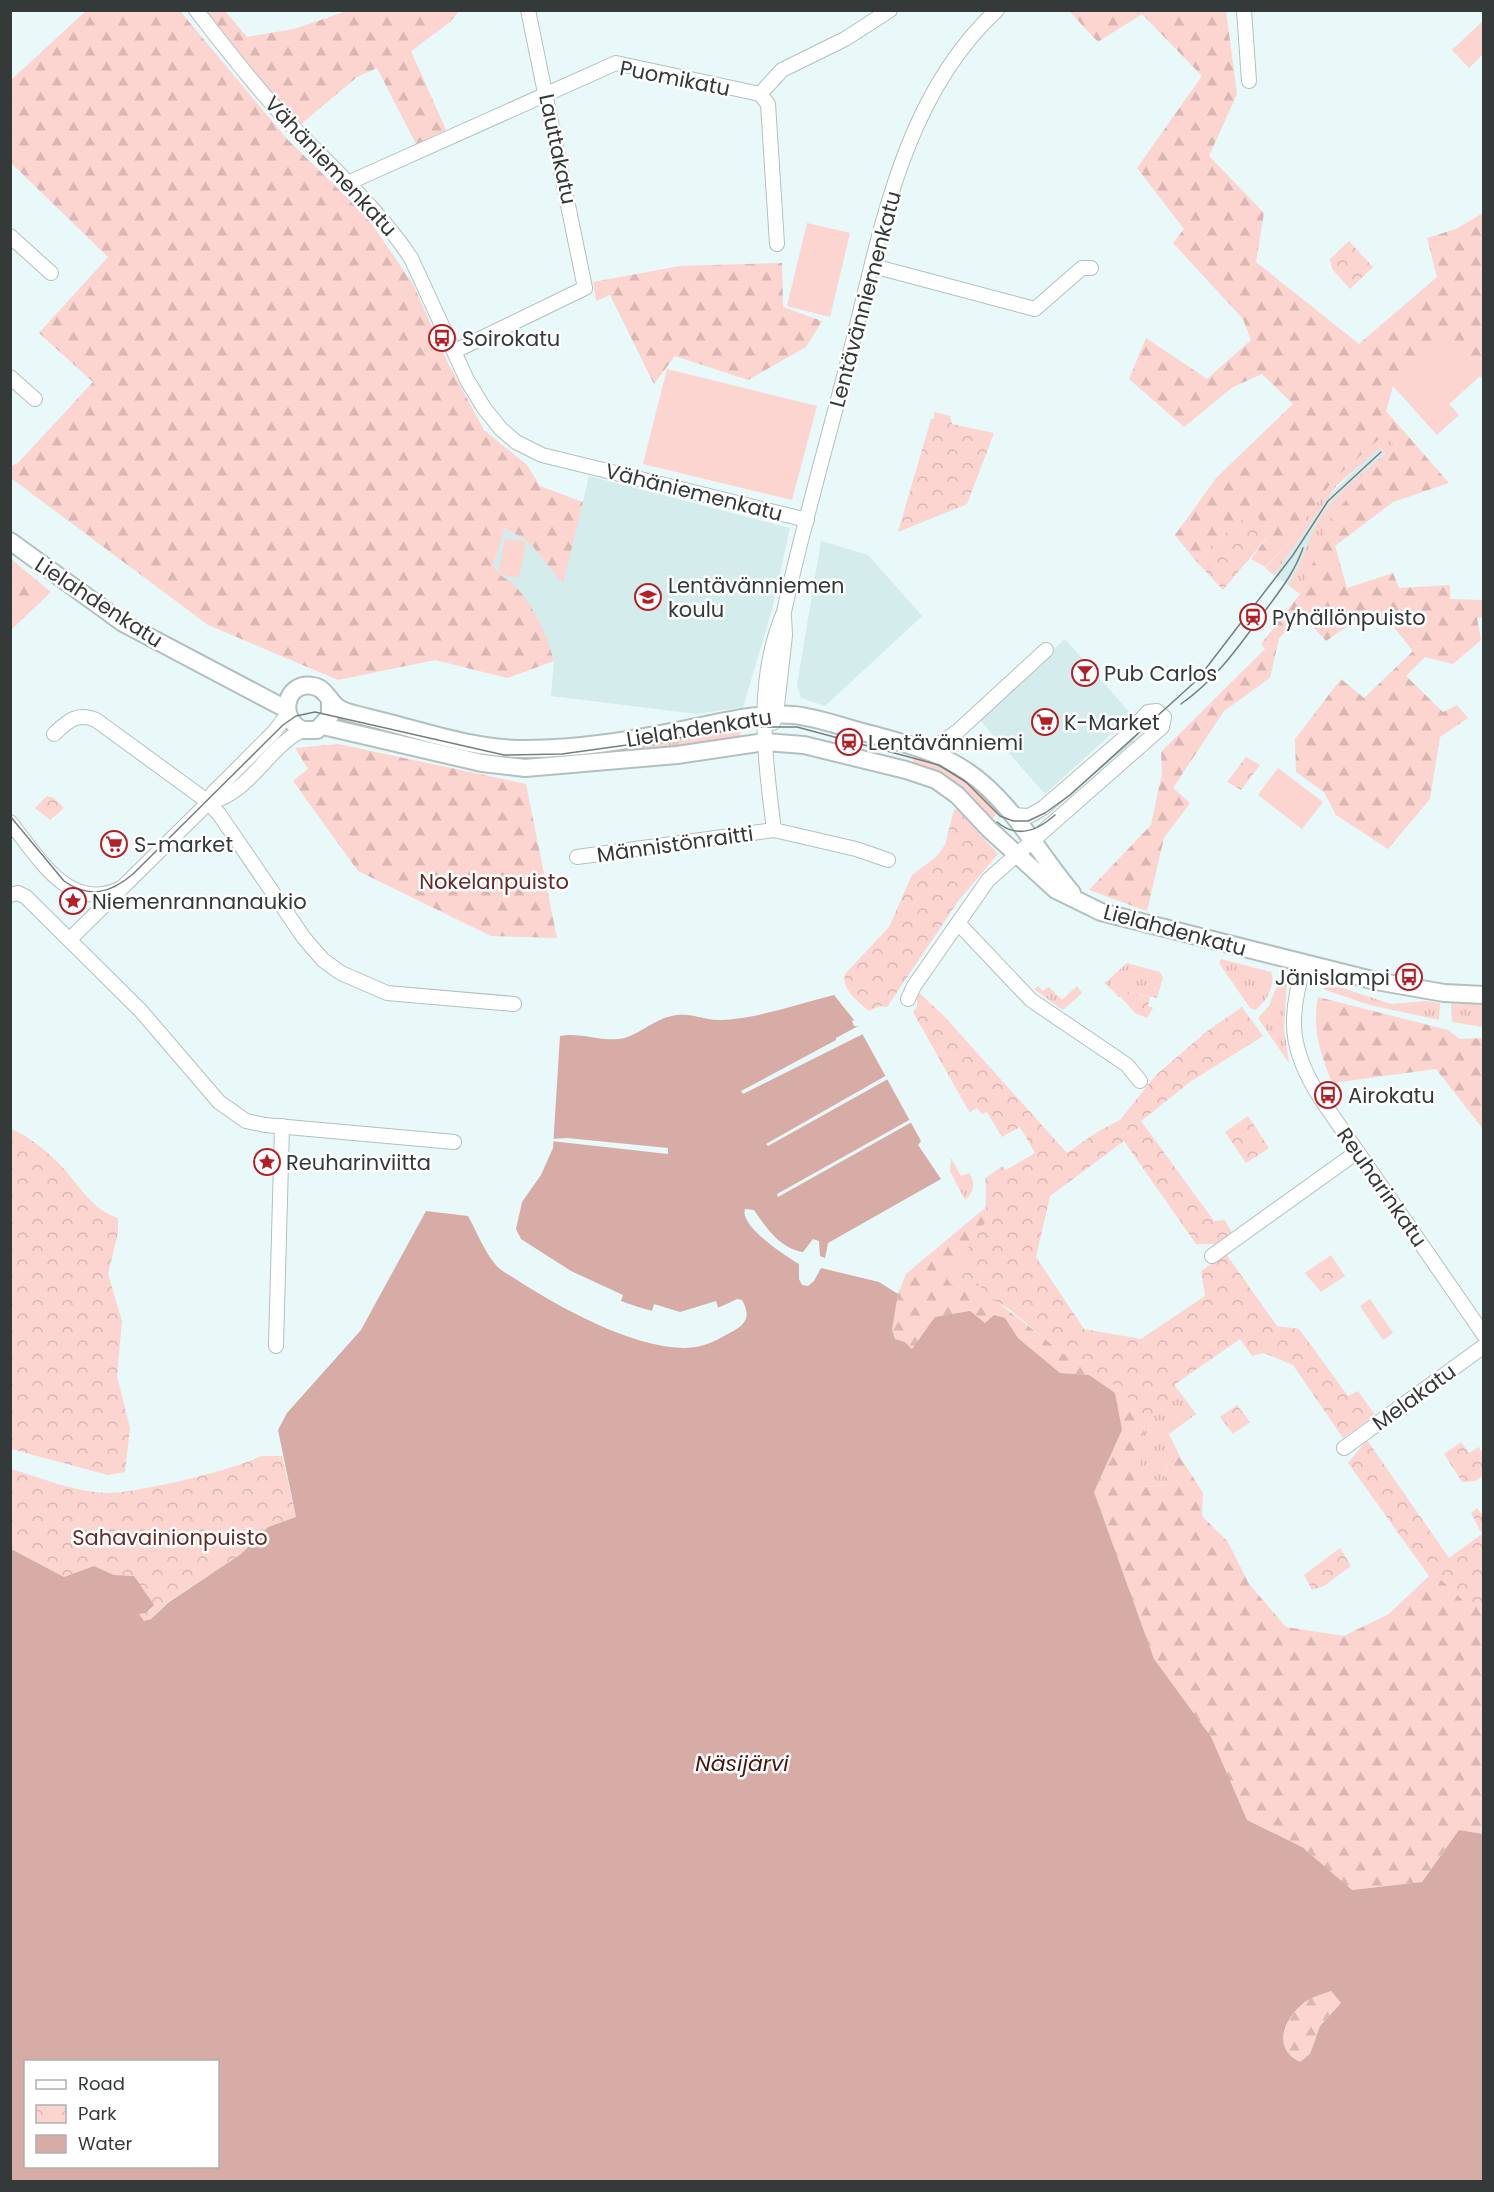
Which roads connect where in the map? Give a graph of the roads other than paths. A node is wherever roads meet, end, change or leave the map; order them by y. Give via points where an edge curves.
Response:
1 (196, 10) edge
2 (528, 10) edge
3 (890, 10) edge
4 (997, 10) edge
5 (1244, 10) edge
6 (1249, 81) dead end
7 (547, 94) junction
8 (760, 94) junction
9 (350, 183) junction
10 (10, 237) edge
11 (777, 244) dead end
12 (873, 266) junction
13 (1091, 268) dead end
14 (51, 273) dead end
15 (455, 351) junction
16 (10, 377) edge
17 (35, 399) dead end
18 (807, 520) junction
19 (10, 541) edge
20 (1046, 650) dead end
21 (224, 674) junction
22 (298, 689) junction
23 (330, 699) junction
24 (287, 712) junction
25 (769, 716) junction
26 (323, 726) junction
27 (303, 730) junction
28 (54, 734) dead end
29 (765, 742) junction
30 (929, 751) junction
31 (208, 802) junction
32 (1012, 815) junction
33 (10, 822) edge
34 (774, 830) junction
35 (1032, 841) junction
36 (1016, 854) junction
37 (577, 857) dead end
38 (888, 860) dead end
39 (124, 886) junction
40 (14, 894) edge
41 (1080, 903) junction
42 (958, 923) junction
43 (69, 940) junction
44 (1305, 963) junction
45 (1484, 995) edge
46 (908, 999) dead end
47 (514, 1004) dead end
48 (1140, 1081) dead end
49 (282, 1126) junction
50 (454, 1142) dead end
51 (1358, 1152) junction
52 (1212, 1257) dead end
53 (1484, 1335) edge
54 (276, 1346) dead end
55 (1484, 1346) edge
56 (1344, 1448) dead end

1 - 9 street, Vähäniemenkatu via 282,114
2 - 7 street, Lauttakatu
3 - 8 street, Puomikatu via 845,39 782,70
4 - 12 street, Lentävänniemenkatu via 970,36 935,89 900,166
5 - 6 street
7 - 8 street, Puomikatu via 616,63
7 - 9 street, Puomikatu
7 - 15 street, Lauttakatu via 585,288
8 - 11 street via 768,104
9 - 15 street, Vähäniemenkatu via 384,220 411,258
10 - 14 street
12 - 13 street via 1035,309 1082,268
12 - 18 street, Lentävänniemenkatu
15 - 18 street, Vähäniemenkatu via 467,380 492,419 516,442 542,455
16 - 17 street
18 - 25 street, Lentävänniemenkatu via 784,612 785,635
19 - 21 main road, Lielahdenkatu via 123,623
20 - 30 street via 958,731
21 - 22 main road, Lielahdenkatu via 273,688
21 - 24 main road, Lielahdenkatu
22 - 23 main road via 320,688
22 - 24 main road via 288,701
23 - 25 main road, Lielahdenkatu via 348,712 487,746 524,749 638,738
23 - 26 main road via 331,714
24 - 27 main road via 293,725
24 - 31 street via 274,732
25 - 29 street, Lentävänniemenkatu
25 - 30 main road, Lielahdenkatu via 810,718
26 - 27 main road
26 - 29 main road, Lielahdenkatu via 482,764 525,768 676,755
27 - 31 street via 232,792
28 - 31 street via 71,719 80,716 96,720
29 - 34 street
29 - 36 main road, Lielahdenkatu via 804,745 936,780 957,795
30 - 32 main road, Lielahdenkatu via 969,773
31 - 39 street
31 - 47 street via 304,938 341,973 387,993
32 - 35 main road, Lielahdenkatu
32 - 35 street via 1029,816 1043,808 1148,712 1157,711 1164,717 1162,727
33 - 39 street via 72,890 93,895
34 - 37 street, Männistönraitti
34 - 38 street
35 - 36 street
35 - 41 main road, Lielahdenkatu
36 - 41 main road, Lielahdenkatu via 1056,890
36 - 42 street via 988,880
39 - 43 street
40 - 43 street
41 - 44 main road, Lielahdenkatu via 1107,914
42 - 46 street
42 - 48 street via 1032,1000 1127,1065
43 - 49 street via 149,1019 232,1113 246,1121
44 - 45 main road, Lielahdenkatu via 1408,988
44 - 51 street, Reuharinkatu via 1294,1015 1297,1054 1309,1081
49 - 50 street
49 - 54 street
51 - 52 street
51 - 53 street, Reuharinkatu
55 - 56 street, Melakatu

